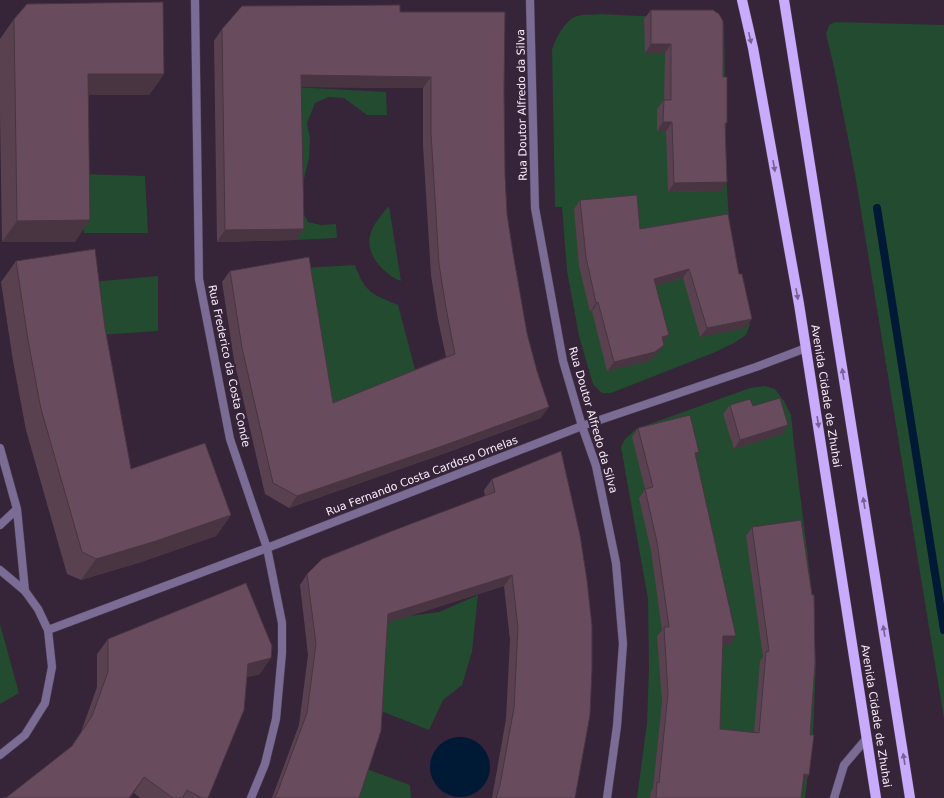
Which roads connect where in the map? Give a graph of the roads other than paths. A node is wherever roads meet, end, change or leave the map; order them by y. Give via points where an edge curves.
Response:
1 (195, 0) edge
2 (530, 0) edge
3 (742, 0) edge
4 (784, 0) edge
5 (806, 348) junction
6 (582, 426) junction
7 (0, 448) edge
8 (17, 509) junction
9 (0, 525) edge
10 (268, 548) junction
11 (0, 570) edge
12 (25, 591) junction
13 (48, 630) junction
14 (867, 738) junction
15 (0, 755) edge
16 (251, 798) edge
17 (607, 798) edge
18 (834, 798) edge
19 (876, 798) edge
20 (910, 798) edge

1 - 10 street, Rua Frederico da Costa Conde via 199,279 230,439
2 - 6 street, Rua Doutor Alfredo da Silva via 534,208 564,362
3 -> 5 main road, Avenida Cidade de Zhuhai via 753,48
20 -> 4 main road, Avenida Cidade de Zhuhai
5 - 6 street, Rua Fernando Costa Cardoso Ornelas
5 -> 14 main road, Avenida Cidade de Zhuhai
6 - 10 street, Rua Fernando Costa Cardoso Ornelas
6 - 17 street, Rua Doutor Alfredo da Silva via 598,473 616,563 623,644 617,726
7 - 8 street
8 - 9 street
8 - 12 street
10 - 13 street, Rua Fernando Costa Cardoso Ornelas
10 - 16 street, Rua Frederico da Costa Conde via 282,623 282,653 276,719 265,764
11 - 12 street
12 - 13 street via 38,609
13 - 15 street via 52,667 44,703 25,735
14 - 18 street via 844,765
14 - 19 main road, Avenida Cidade de Zhuhai

